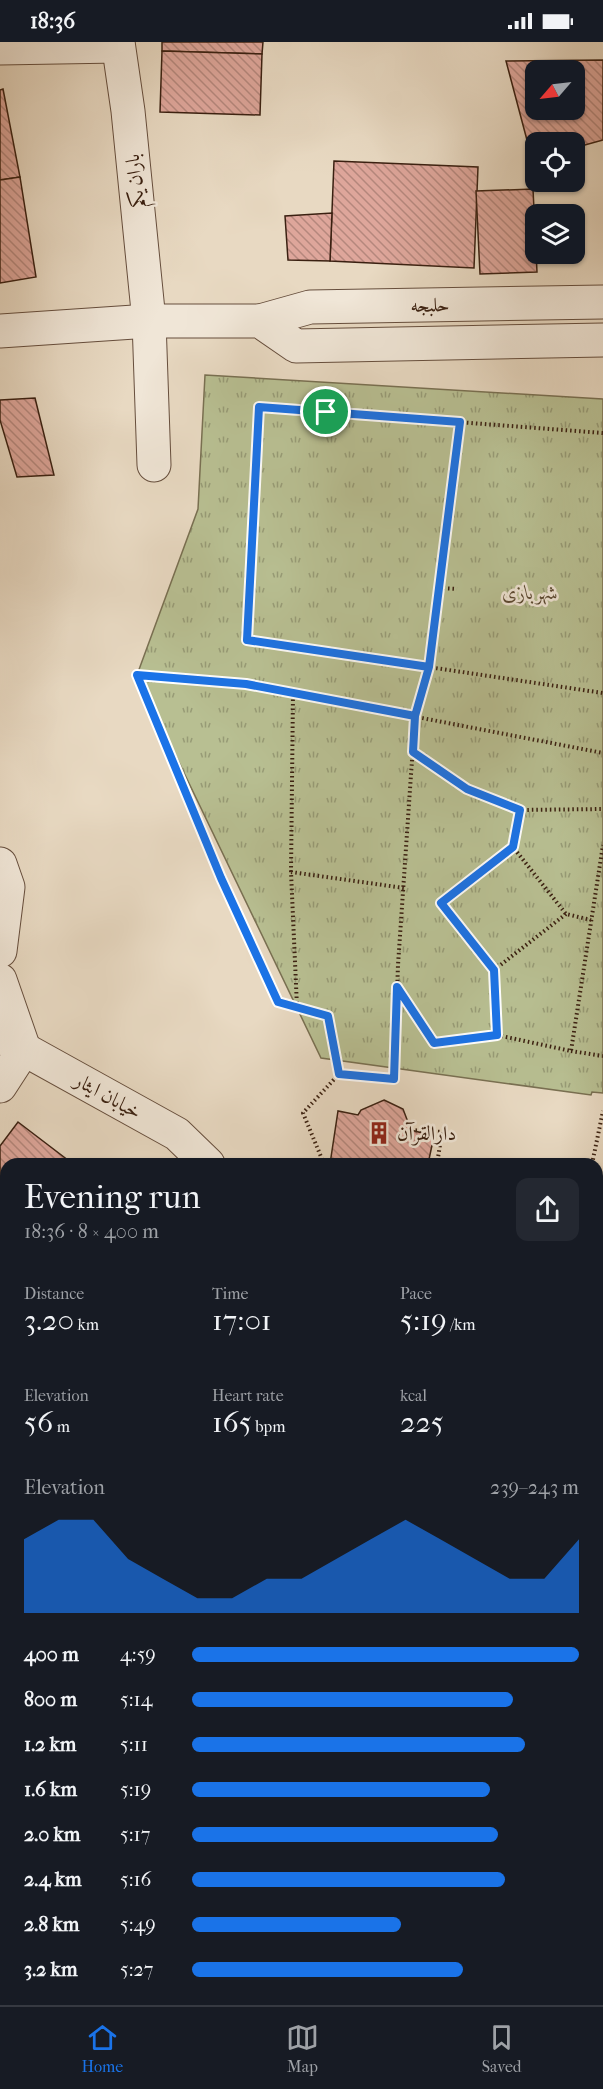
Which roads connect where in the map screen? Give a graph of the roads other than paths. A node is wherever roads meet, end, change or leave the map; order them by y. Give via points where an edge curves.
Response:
1 (118, 44) edge
2 (0, 48) edge
3 (603, 302) edge
4 (149, 321) junction
5 (260, 321) junction
6 (0, 331) edge
7 (603, 340) edge
8 (154, 465) dead end
9 (0, 864) edge
10 (0, 951) edge
11 (0, 980) edge
12 (12, 1043) edge
13 (0, 1086) edge
14 (202, 1158) edge

1 - 2 street
1 - 4 street, باران یکم
3 - 5 street, حلبجه via 310,307
4 - 5 street, حلبجه
4 - 6 street
4 - 8 street, باران یکم
5 - 7 street via 296,346
9 - 10 street via 8,887
11 - 12 street
12 - 13 street
12 - 14 street, خیابان ایثار via 177,1134

